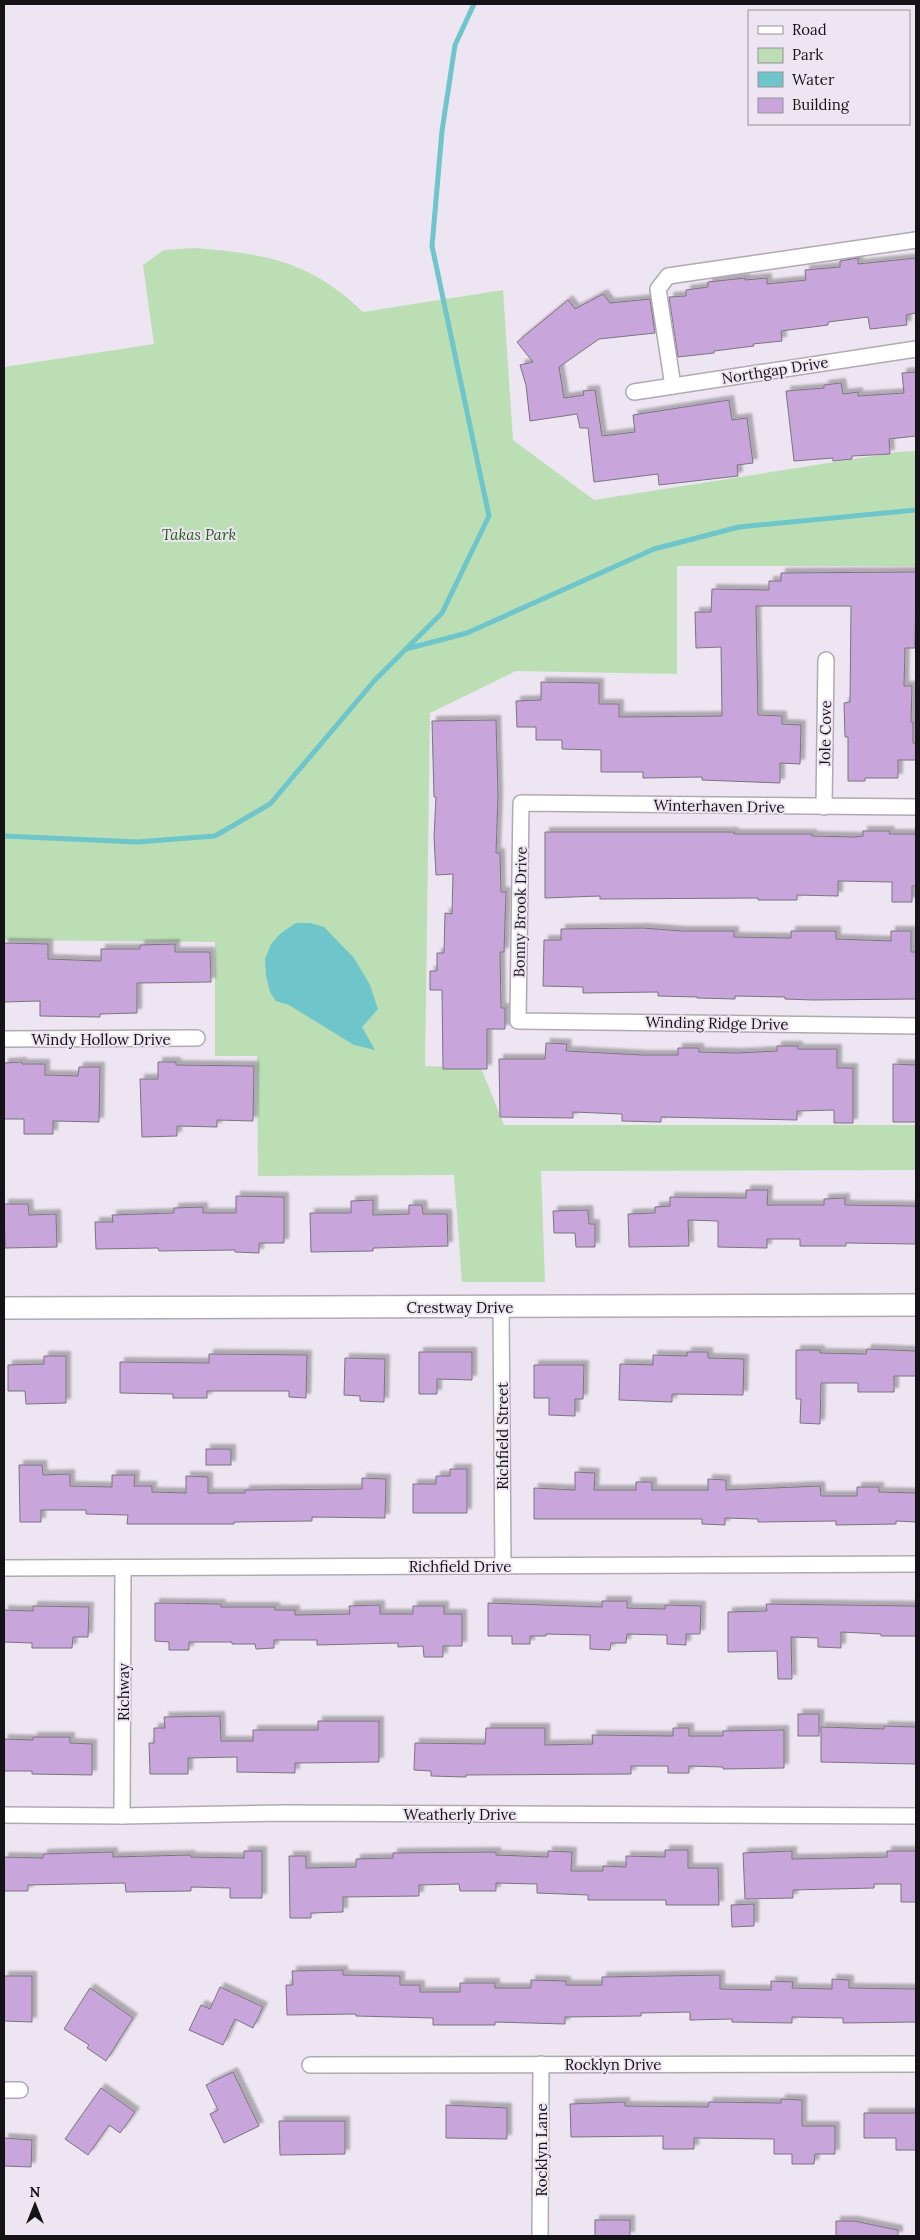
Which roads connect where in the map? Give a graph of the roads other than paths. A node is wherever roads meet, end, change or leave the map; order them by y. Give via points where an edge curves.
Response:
1 (916, 240) edge
2 (916, 349) edge
3 (674, 386) junction
4 (634, 392) dead end
5 (826, 660) dead end
6 (521, 803) joint
7 (824, 807) junction
8 (916, 807) edge
9 (518, 1021) joint
10 (916, 1026) edge
11 (197, 1038) dead end
12 (4, 1039) edge
13 (916, 1305) edge
14 (501, 1307) junction
15 (4, 1308) edge
16 (916, 1564) edge
17 (502, 1566) junction
18 (4, 1568) edge
19 (123, 1568) junction
20 (4, 1815) edge
21 (122, 1816) junction
22 (916, 1816) edge
23 (541, 2064) junction
24 (916, 2064) edge
25 (310, 2065) dead end
26 (4, 2090) edge
27 (20, 2090) dead end
28 (540, 2236) edge

1 - 3 street via 668,276 658,289
2 - 3 street, Northgap Drive
3 - 4 street, Northgap Drive
5 - 7 street, Jole Cove
6 - 7 street, Winterhaven Drive
6 - 9 street, Bonny Brook Drive
7 - 8 street, Winterhaven Drive
9 - 10 street, Winding Ridge Drive
11 - 12 street, Windy Hollow Drive
13 - 14 main road, Crestway Drive
14 - 15 main road, Crestway Drive
14 - 17 street, Richfield Street
16 - 17 street, Richfield Drive
17 - 19 street, Richfield Drive
18 - 19 street, Richfield Drive
19 - 21 street, Richway
20 - 21 street, Weatherly Drive
21 - 22 street, Weatherly Drive via 283,1813
23 - 24 street, Rocklyn Drive
23 - 25 street, Rocklyn Drive
23 - 28 street, Rocklyn Lane
26 - 27 street

